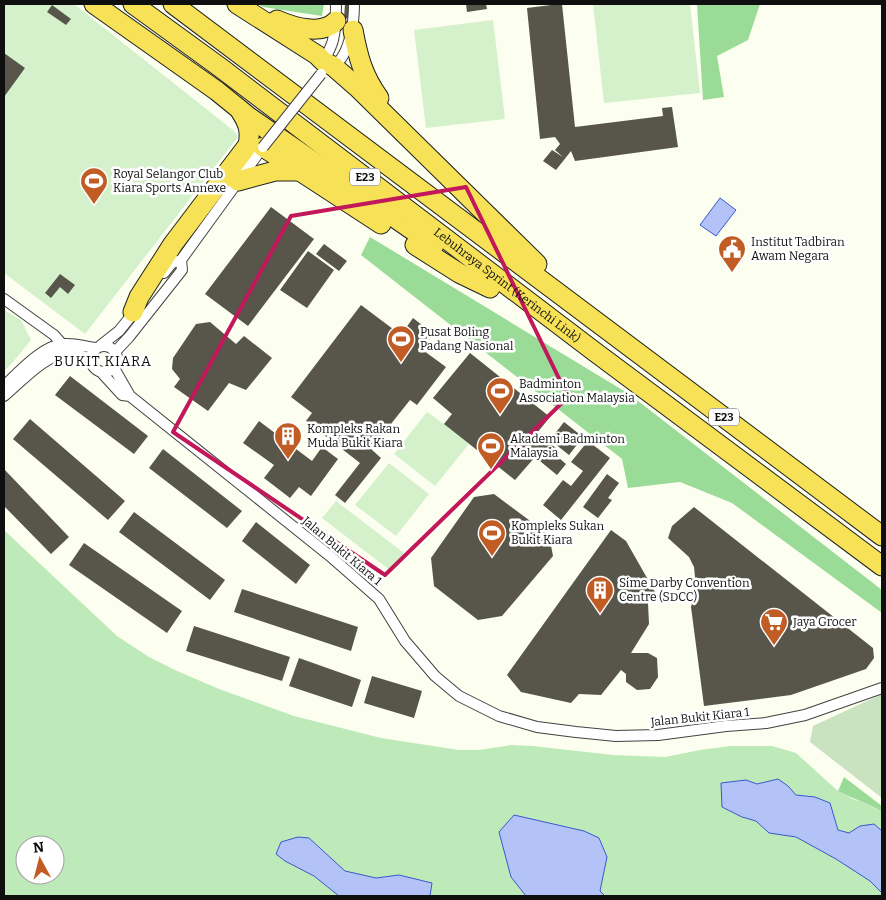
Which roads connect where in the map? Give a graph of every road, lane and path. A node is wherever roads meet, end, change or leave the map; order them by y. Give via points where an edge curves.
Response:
1 (94, 4) edge
2 (133, 4) edge
3 (172, 4) edge
4 (237, 4) edge
5 (354, 4) edge
6 (259, 17) junction
7 (342, 18) edge
8 (326, 68) junction
9 (241, 111) junction
10 (392, 121) junction
11 (263, 147) junction
12 (299, 171) junction
13 (238, 181) junction
14 (181, 260) junction
15 (490, 288) junction
16 (4, 299) edge
17 (134, 312) junction
18 (596, 320) junction
19 (62, 344) junction
20 (98, 347) junction
21 (115, 352) junction
22 (595, 352) junction
23 (90, 358) junction
24 (114, 368) junction
25 (102, 372) junction
26 (4, 386) edge
27 (4, 396) edge
28 (130, 396) junction
29 (882, 536) edge
30 (882, 566) edge
31 (882, 688) edge

1 - 9 highway
2 - 22 highway, Lebuhraya Sprint (Kerinchi Link) / E23
3 - 18 highway, Lebuhraya Sprint (Kerinchi Link) / E23
4 - 6 highway
5 - 7 street
6 - 7 highway via 269,17 302,29 328,26
6 - 8 highway via 317,55
7 - 8 street
7 - 8 street via 347,46
7 - 10 highway via 364,73
8 - 10 highway
8 - 11 street, bridge
9 - 15 highway via 455,260
9 - 17 highway via 251,134 248,145 173,244 139,297
10 - 18 highway
11 - 12 highway
11 - 13 street
12 - 13 highway via 275,171
12 - 15 highway via 459,273
13 - 14 street
14 - 17 street via 172,263
14 - 21 street via 182,270
15 - 22 highway via 569,340
16 - 19 street
17 - 20 street via 119,331
18 - 29 highway, Lebuhraya Sprint (Kerinchi Link) / E23
19 - 20 street
19 - 26 street via 42,352
20 - 21 street via 108,346
20 - 23 street
21 - 24 street
22 - 30 highway, Lebuhraya Sprint (Kerinchi Link) / E23
23 - 25 street via 92,366
23 - 27 street via 71,353 57,354
24 - 25 street
24 - 28 street, Jalan Bukit Kiara 1
25 - 28 street, Jalan Bukit Kiara 1 via 122,395
28 - 31 street, Jalan Bukit Kiara 1 via 322,549 379,599 405,641 435,676 460,696 499,716 537,727 576,732 616,736 658,735 766,723 805,714

